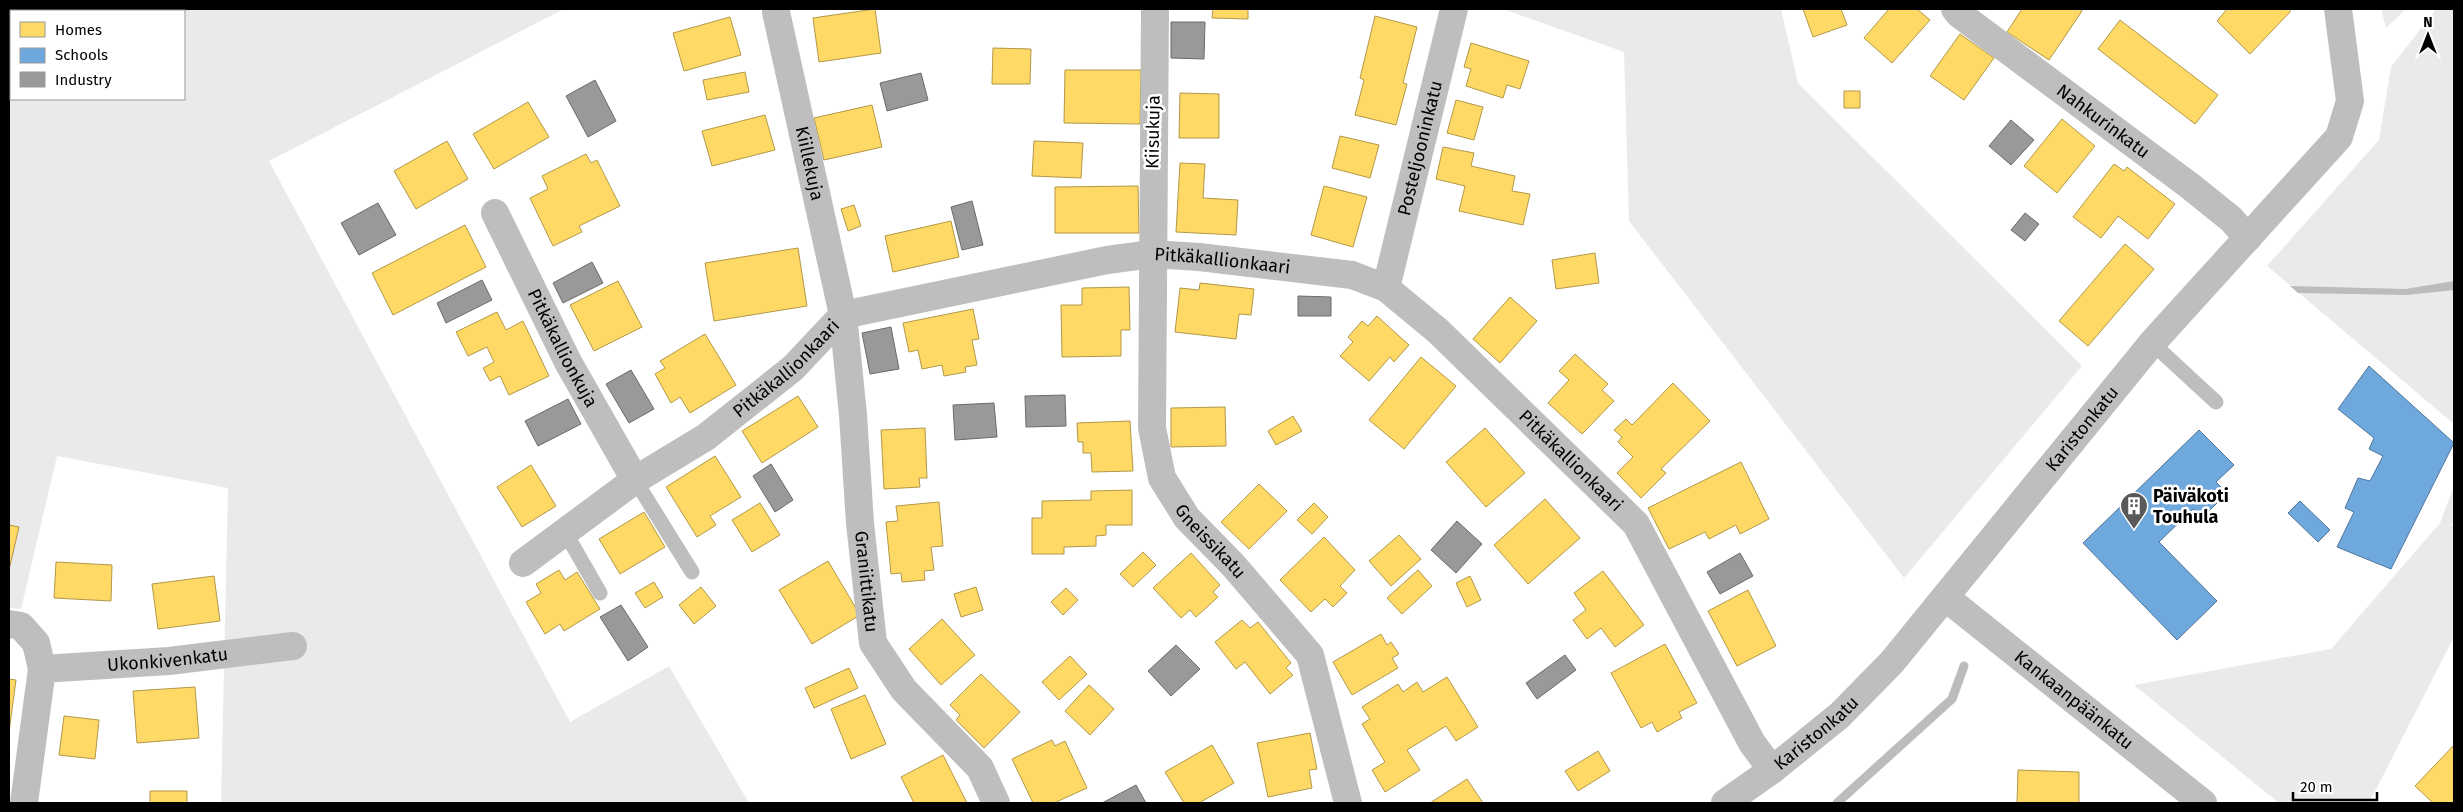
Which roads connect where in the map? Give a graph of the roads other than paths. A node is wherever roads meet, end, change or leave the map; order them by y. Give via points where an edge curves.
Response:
1 (1155, 9) edge
2 (1454, 9) edge
3 (1956, 9) edge
4 (2338, 9) edge
5 (776, 12) dead end
6 (495, 214) dead end
7 (2248, 238) junction
8 (1152, 254) junction
9 (1386, 288) junction
10 (843, 315) junction
11 (2152, 343) junction
12 (2216, 402) dead end
13 (635, 480) junction
14 (565, 532) junction
15 (523, 563) dead end
16 (692, 572) dead end
17 (600, 594) dead end
18 (1945, 597) junction
19 (9, 624) edge
20 (293, 646) dead end
21 (42, 669) junction
22 (1772, 770) junction
23 (24, 803) edge
24 (996, 803) edge
25 (1348, 803) edge
26 (1725, 803) edge
27 (2202, 803) edge

1 - 8 street, Kiisukuja
2 - 9 street, Posteljooninkatu
3 - 7 street, Nahkurinkatu via 2190,186
4 - 7 street, Karistonkatu via 2350,101 2339,137
5 - 10 street, Kiillekuja
6 - 13 street, Pitkäkallionkuja via 568,362
7 - 11 street, Karistonkatu
8 - 9 street, Pitkäkallionkaari via 1352,275
8 - 10 street, Pitkäkallionkaari via 1107,260
8 - 25 street, Gneissikatu via 1152,428 1162,478 1187,518 1234,565 1310,655
9 - 22 street, Pitkäkallionkaari via 1438,331 1636,524 1752,743
10 - 13 street, Pitkäkallionkaari via 794,368 706,437
10 - 24 street, Graniittikatu via 873,643 904,690 980,768
11 - 12 lane
11 - 18 street, Karistonkatu
13 - 14 street, Pitkäkallionkaari
13 - 16 lane
14 - 15 street, Pitkäkallionkaari
14 - 17 lane
18 - 22 street, Karistonkatu via 1892,662 1846,708
18 - 27 street, Kankaanpäänkatu
19 - 21 street via 21,626 36,643
20 - 21 street, Ukonkivenkatu via 168,662
21 - 23 street
22 - 26 street, Karistonkatu

